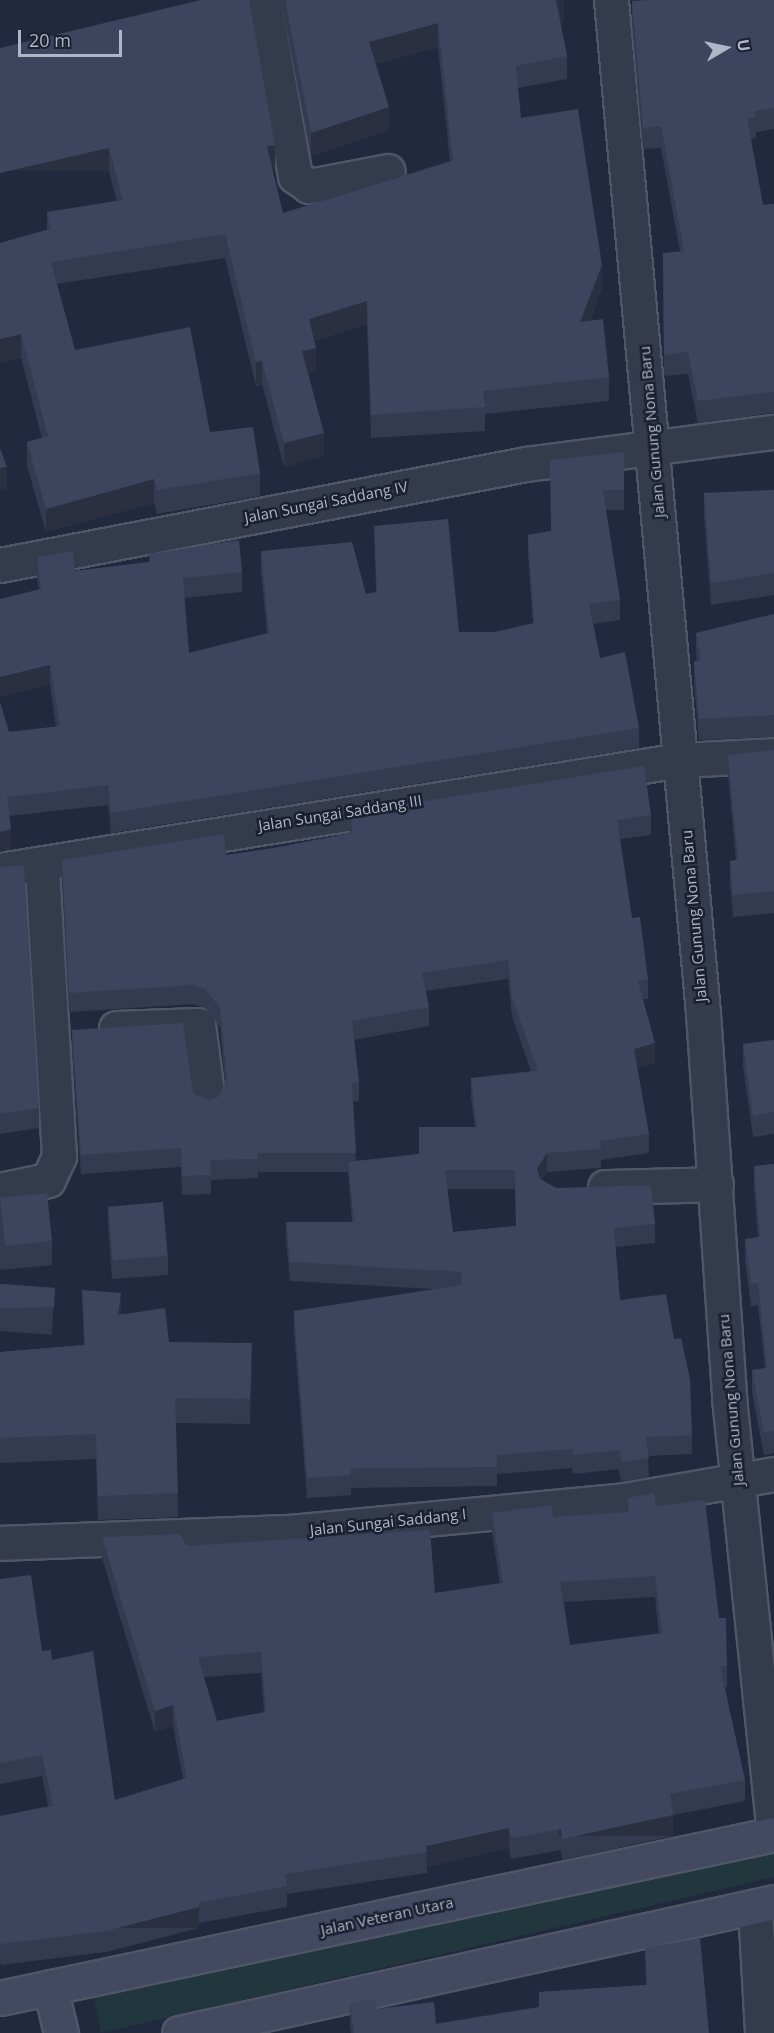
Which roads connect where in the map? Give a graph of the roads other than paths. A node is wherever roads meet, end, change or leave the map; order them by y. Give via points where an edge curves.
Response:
1 (264, 0) edge
2 (611, 0) edge
3 (388, 171) dead end
4 (774, 432) edge
5 (654, 444) junction
6 (0, 565) edge
7 (774, 755) edge
8 (680, 760) junction
9 (42, 866) junction
10 (0, 870) edge
11 (54, 1032) junction
12 (208, 1101) edge
13 (716, 1184) junction
14 (579, 1187) edge
15 (0, 1190) edge
16 (774, 1474) edge
17 (738, 1483) junction
18 (0, 1543) edge
19 (774, 1833) edge
20 (764, 1904) edge
21 (50, 1987) junction
22 (0, 1998) edge
23 (61, 2033) edge
24 (179, 2033) edge
25 (762, 2033) edge

1 - 3 street via 295,176 309,186
2 - 5 street, Jalan Gunung Nona Baru
4 - 5 street, Jalan Sungai Saddang IV
5 - 6 street, Jalan Sungai Saddang IV
5 - 8 street, Jalan Gunung Nona Baru
7 - 8 street, Jalan Sungai Saddang III
8 - 9 street, Jalan Sungai Saddang III via 311,817
8 - 13 street, Jalan Gunung Nona Baru
9 - 10 street, Jalan Sungai Saddang III
9 - 11 street
11 - 12 street via 194,1023 201,1029
11 - 15 street via 61,1131 59,1156 48,1180
13 - 14 street
13 - 17 street, Jalan Gunung Nona Baru
16 - 17 street, Jalan Sungai Saddang I
17 - 18 street, Jalan Sungai Saddang I via 619,1502 288,1532
17 - 19 street, Jalan Gunung Nona Baru
19 - 21 main road, Jalan Veteran Utara
20 - 24 main road
20 - 25 street
21 - 22 main road, Jalan Veteran Utara
21 - 23 main road

